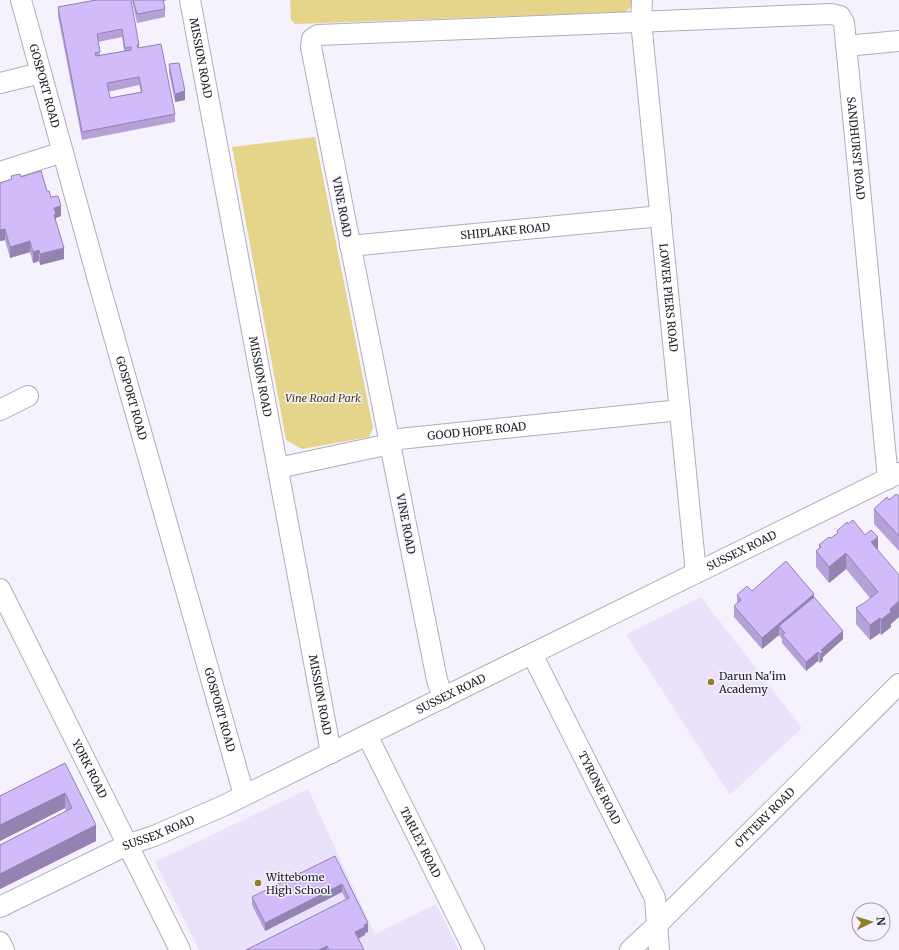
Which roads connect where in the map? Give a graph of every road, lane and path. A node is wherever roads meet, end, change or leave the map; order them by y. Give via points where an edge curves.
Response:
1 (21, 0) edge
2 (190, 0) edge
3 (642, 0) edge
4 (641, 21) junction
5 (899, 42) edge
6 (846, 46) junction
7 (41, 72) junction
8 (0, 83) edge
9 (63, 152) junction
10 (0, 172) edge
11 (660, 216) junction
12 (350, 246) junction
13 (28, 396) dead end
14 (0, 410) edge
15 (680, 410) junction
16 (390, 444) junction
17 (278, 468) junction
18 (893, 476) edge
19 (696, 573) junction
20 (0, 589) edge
21 (532, 654) junction
22 (899, 684) edge
23 (443, 698) junction
24 (367, 735) junction
25 (331, 753) junction
26 (244, 795) junction
27 (127, 845) junction
28 (0, 907) edge
29 (657, 925) junction
30 (0, 942) edge
31 (4, 950) edge
32 (180, 950) edge
33 (474, 950) edge
34 (630, 950) edge
35 (659, 950) edge

1 - 7 street, GOSPORT ROAD
2 - 17 street, MISSION ROAD
3 - 4 street, LOWER PIERS ROAD
4 - 6 street, SANDHURST ROAD via 836,14 844,23
4 - 11 street, LOWER PIERS ROAD
4 - 12 street, VINE ROAD via 330,34 315,37 310,43
5 - 6 street
6 - 18 street, SANDHURST ROAD
7 - 8 street
7 - 9 street, GOSPORT ROAD
9 - 10 street
9 - 26 street, GOSPORT ROAD
11 - 12 street, SHIPLAKE ROAD
11 - 15 street, LOWER PIERS ROAD
12 - 16 street, VINE ROAD
13 - 14 street
15 - 16 street, GOOD HOPE ROAD via 399,439
15 - 19 street, LOWER PIERS ROAD
16 - 17 street, GOOD HOPE ROAD
16 - 23 street, VINE ROAD via 437,680
17 - 25 street, MISSION ROAD
18 - 19 street, SUSSEX ROAD
19 - 21 street, SUSSEX ROAD
20 - 27 street, YORK ROAD
21 - 23 street, SUSSEX ROAD
21 - 29 street, TYRONE ROAD via 655,898
22 - 29 street, OTTERY ROAD
23 - 24 street, SUSSEX ROAD
24 - 25 street, SUSSEX ROAD
24 - 33 street, TARLEY ROAD
25 - 26 street, SUSSEX ROAD
26 - 27 street, SUSSEX ROAD via 154,836
27 - 28 street, SUSSEX ROAD
27 - 32 street, YORK ROAD
29 - 34 street, OTTERY ROAD
29 - 35 street, TYRONE ROAD
30 - 31 street

